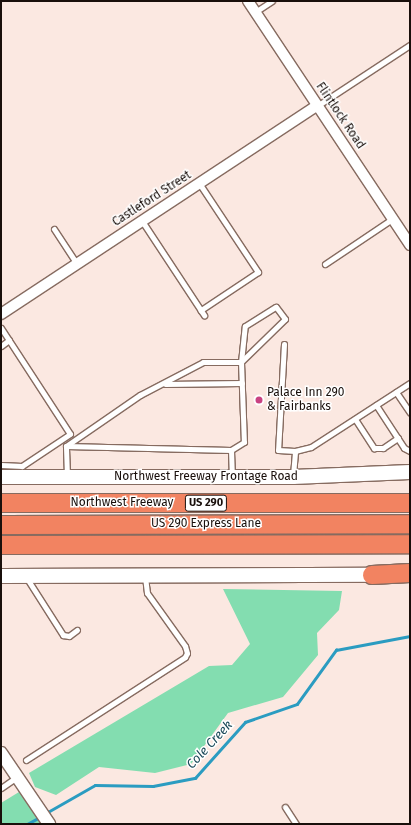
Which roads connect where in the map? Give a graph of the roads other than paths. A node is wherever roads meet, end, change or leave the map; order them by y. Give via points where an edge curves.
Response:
1 (248, 1) edge
2 (272, 1) edge
3 (255, 12) junction
4 (410, 45) edge
5 (317, 106) junction
6 (199, 183) junction
7 (392, 219) junction
8 (142, 221) junction
9 (54, 229) dead end
10 (410, 245) edge
11 (77, 264) junction
12 (325, 264) dead end
13 (1, 314) edge
14 (1, 328) edge
15 (9, 340) junction
16 (284, 344) dead end
17 (1, 346) edge
18 (241, 362) junction
19 (242, 383) junction
20 (410, 383) edge
21 (163, 384) junction
22 (396, 392) junction
23 (376, 405) junction
24 (410, 413) edge
25 (355, 419) junction
26 (398, 438) junction
27 (66, 446) junction
28 (231, 450) junction
29 (295, 450) junction
30 (410, 451) edge
31 (1, 465) edge
32 (19, 471) junction
33 (410, 472) edge
34 (232, 476) junction
35 (1, 477) edge
36 (67, 477) junction
37 (293, 477) junction
38 (1, 503) edge
39 (410, 503) edge
40 (410, 524) edge
41 (1, 525) edge
42 (410, 544) edge
43 (1, 545) edge
44 (410, 574) edge
45 (372, 575) joint
46 (1, 576) edge
47 (25, 576) junction
48 (145, 576) junction
49 (77, 630) dead end
50 (1, 753) edge
51 (26, 760) dead end
52 (17, 777) junction
53 (1, 788) edge
54 (285, 807) dead end
55 (49, 824) edge
56 (296, 824) edge

1 - 3 street, Flintlock Road
2 - 3 lane
3 - 5 street, Flintlock Road
4 - 5 lane
5 - 6 street, Castleford Street
5 - 7 street, Flintlock Road
6 - 8 street, Castleford Street
6 - 8 lane via 258,272 203,312
7 - 10 street, Flintlock Road
7 - 12 lane
8 - 11 street, Castleford Street
9 - 11 lane
11 - 13 street, Castleford Street
14 - 15 lane
15 - 17 lane
15 - 32 lane via 70,434
16 - 29 lane via 278,450
18 - 18 lane via 285,319 276,307 245,326
18 - 19 lane
18 - 21 lane via 203,362
19 - 21 lane
19 - 28 lane via 244,442
20 - 22 lane
21 - 27 lane via 140,394
22 - 23 lane
22 - 24 lane
23 - 25 lane
23 - 26 lane
25 - 26 lane via 374,448 383,448
25 - 29 lane via 311,447
26 - 30 lane
27 - 28 lane
27 - 36 lane
28 - 34 lane
29 - 37 lane
31 - 32 lane
32 - 35 main road, Northwest Freeway Frontage Road
32 - 36 main road, Northwest Freeway Frontage Road
33 - 37 main road, Northwest Freeway Frontage Road
34 - 36 main road, Northwest Freeway Frontage Road
34 - 37 main road, Northwest Freeway Frontage Road
38 - 39 highway, Northwest Freeway / US 290
40 - 41 highway, US 290 Express Lane
42 - 43 highway
44 - 45 highway
45 - 48 main road
46 - 47 main road
47 - 48 main road
47 - 49 lane via 63,634 68,636
48 - 51 lane via 147,593 185,646 185,657
50 - 52 street
52 - 53 lane
52 - 55 street
54 - 56 lane

